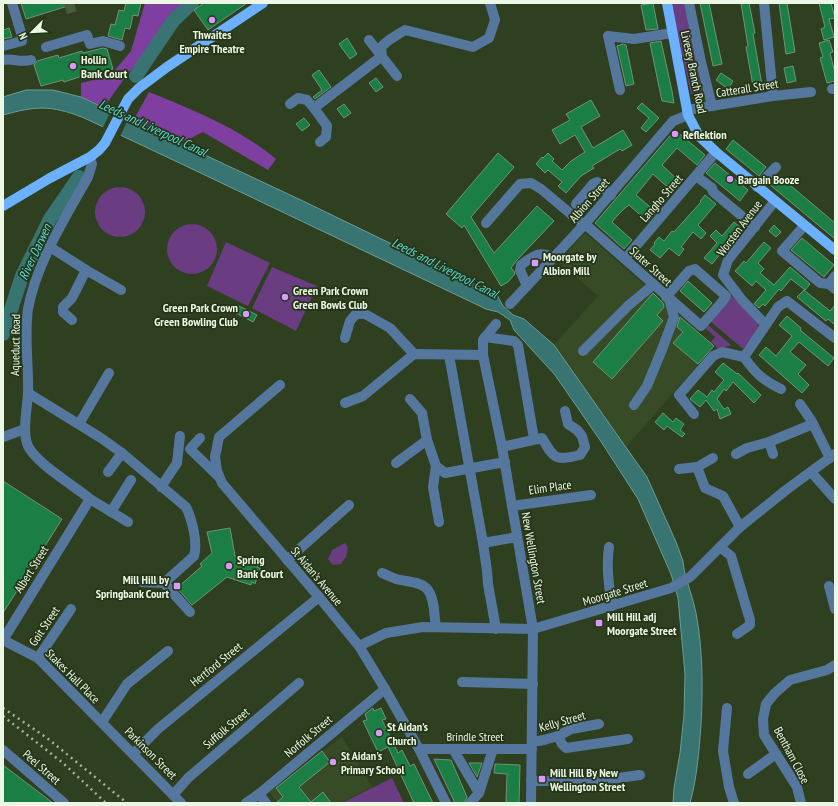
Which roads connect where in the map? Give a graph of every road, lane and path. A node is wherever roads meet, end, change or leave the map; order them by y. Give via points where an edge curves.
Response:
1 (12, 3) edge
2 (271, 3) edge
3 (490, 3) edge
4 (667, 3) edge
5 (689, 3) edge
6 (764, 3) edge
7 (262, 5) edge
8 (672, 33) junction
9 (369, 40) dead end
10 (3, 46) edge
11 (120, 46) dead end
12 (46, 47) dead end
13 (382, 52) junction
14 (3, 60) edge
15 (31, 60) dead end
16 (397, 76) dead end
17 (620, 90) dead end
18 (811, 92) dead end
19 (773, 96) junction
20 (290, 104) dead end
21 (712, 106) junction
22 (314, 108) junction
23 (688, 112) junction
24 (320, 142) dead end
25 (716, 152) junction
26 (90, 157) junction
27 (776, 167) dead end
28 (696, 176) junction
29 (757, 187) junction
30 (611, 195) junction
31 (776, 201) junction
32 (576, 204) dead end
33 (3, 206) edge
34 (486, 223) dead end
35 (585, 225) junction
36 (804, 226) junction
37 (755, 227) junction
38 (50, 247) junction
39 (835, 250) edge
40 (553, 258) junction
41 (625, 260) junction
42 (86, 270) junction
43 (833, 283) edge
44 (653, 285) junction
45 (527, 286) junction
46 (121, 290) dead end
47 (668, 298) junction
48 (510, 304) dead end
49 (73, 321) dead end
50 (496, 324) dead end
51 (765, 324) junction
52 (485, 337) junction
53 (345, 338) dead end
54 (835, 338) edge
55 (583, 351) dead end
56 (414, 354) junction
57 (449, 355) junction
58 (483, 355) junction
59 (744, 357) junction
60 (109, 373) dead end
61 (280, 386) dead end
62 (781, 389) dead end
63 (28, 393) junction
64 (410, 399) dead end
65 (344, 404) dead end
66 (800, 404) dead end
67 (634, 405) dead end
68 (565, 411) dead end
69 (694, 414) dead end
70 (79, 424) junction
71 (813, 424) junction
72 (25, 429) junction
73 (180, 436) dead end
74 (3, 437) edge
75 (200, 438) dead end
76 (426, 440) junction
77 (534, 440) junction
78 (769, 442) junction
79 (502, 447) junction
80 (122, 453) junction
81 (736, 454) dead end
82 (773, 454) dead end
83 (833, 456) edge
84 (713, 458) dead end
85 (504, 462) junction
86 (396, 463) dead end
87 (436, 466) junction
88 (697, 467) junction
89 (469, 468) junction
90 (679, 470) dead end
91 (108, 472) dead end
92 (811, 472) junction
93 (219, 477) junction
94 (131, 480) dead end
95 (161, 487) junction
96 (591, 495) dead end
97 (90, 499) junction
98 (835, 499) edge
99 (349, 505) dead end
100 (512, 506) junction
101 (111, 512) junction
102 (128, 522) dead end
103 (439, 522) dead end
104 (740, 527) junction
105 (517, 537) junction
106 (483, 543) junction
107 (720, 547) junction
108 (609, 548) dead end
109 (287, 560) junction
110 (382, 573) dead end
111 (142, 582) dead end
112 (164, 583) junction
113 (829, 586) dead end
114 (319, 597) junction
115 (612, 606) junction
116 (71, 609) dead end
117 (835, 610) edge
118 (190, 612) dead end
119 (436, 627) junction
120 (496, 628) junction
121 (533, 630) junction
122 (737, 634) dead end
123 (3, 640) edge
124 (359, 646) junction
125 (168, 651) dead end
126 (38, 658) junction
127 (835, 665) edge
128 (462, 682) dead end
129 (299, 683) dead end
130 (533, 684) junction
131 (385, 689) junction
132 (727, 708) dead end
133 (102, 722) junction
134 (599, 724) dead end
135 (558, 736) junction
136 (628, 739) dead end
137 (532, 746) junction
138 (419, 749) junction
139 (453, 749) junction
140 (493, 749) junction
141 (3, 750) edge
142 (133, 754) junction
143 (776, 754) junction
144 (748, 774) dead end
145 (640, 775) dead end
146 (531, 781) junction
147 (479, 793) junction
148 (259, 794) junction
149 (173, 795) junction
150 (64, 803) edge
151 (181, 803) edge
152 (246, 803) edge
153 (266, 803) edge
154 (446, 803) edge
155 (470, 803) edge
156 (531, 803) edge
157 (734, 803) edge
158 (801, 803) edge

1 - 10 street via 22,41
2 - 7 main road
3 - 13 street via 495,20 489,38 473,47 404,30 389,40
4 - 8 main road, Livesey Branch Road
5 - 21 street, Livesey Branch Road
6 - 19 street
7 - 26 main road via 139,88 124,105 105,143
8 - 17 street via 634,40 608,36
8 - 23 main road, Livesey Branch Road
9 - 13 street
11 - 12 street via 103,41 90,44 87,35
13 - 16 street
13 - 22 street
14 - 15 street
18 - 19 street, Catterall Street
19 - 21 street, Catterall Street
20 - 22 street via 298,98 307,100
21 - 23 street, Catterall Street
22 - 24 street via 327,126 326,137
23 - 25 main road, Livesey Branch Road via 699,136
23 - 30 street, Albion Street via 673,121
25 - 28 street, Langho Street
25 - 29 main road, Livesey Branch Road
26 - 33 main road
26 - 38 street, Aqueduct Road via 92,164 88,177
27 - 29 street
28 - 37 street
28 - 41 street, Langho Street
29 - 31 main road, Livesey Branch Road
30 - 32 street via 597,182
30 - 35 street, Albion Street
31 - 36 main road, Livesey Branch Road
31 - 37 street, Worsten Avenue
34 - 35 street, Slater Street via 520,184 531,183
35 - 40 street, Albion Street
35 - 41 street, Slater Street
36 - 39 main road, Livesey Branch Road
36 - 43 street via 782,251 820,283
37 - 51 street, Worsten Avenue via 728,260 723,275
38 - 42 street
38 - 63 street, Aqueduct Road via 28,309
40 - 45 street, Albion Street
40 - 45 street via 541,254 521,264 520,270
41 - 44 street, Slater Street
42 - 46 street
42 - 49 street via 72,298 63,307 63,312
44 - 47 street, Slater Street
44 - 55 street
45 - 48 street, Albion Street
47 - 47 street, Slater Street via 701,326 726,296 694,269 689,271
47 - 67 street via 674,317 647,386
50 - 52 street
51 - 54 street via 787,300
51 - 59 street
52 - 58 street, New Wellington Street
52 - 77 street via 514,341 518,345
53 - 56 street via 350,321 356,314 365,314 390,328
56 - 57 street
56 - 65 street via 363,396
57 - 58 street
57 - 89 street
58 - 79 street, New Wellington Street
59 - 62 street via 753,370 767,382
59 - 69 street via 722,352 713,356 679,395
60 - 70 street
61 - 93 street, St Aidan's Avenue via 219,437 215,457
63 - 70 street
63 - 72 street, Aqueduct Road
64 - 76 street via 422,413
66 - 71 street
68 - 77 street via 568,424 582,436 585,447 580,455 563,459 551,454 542,438
70 - 80 street
71 - 78 street
71 - 83 street
72 - 74 street
72 - 97 street, Aqueduct Road via 33,453
73 - 95 street via 177,463
75 - 93 street via 190,449
76 - 86 street
76 - 87 street
77 - 79 street
78 - 81 street
78 - 82 street
79 - 85 street, New Wellington Street
80 - 91 street
80 - 95 street
83 - 92 street, Moorgate Street
84 - 88 street
85 - 89 street
85 - 100 street, New Wellington Street
87 - 89 street via 445,473
87 - 103 street via 433,487
88 - 90 street
88 - 104 street via 705,488 723,496
89 - 106 street
92 - 98 street
92 - 104 street, Moorgate Street
93 - 109 street, St Aidan's Avenue
94 - 101 street
95 - 112 street via 186,507 190,515 196,550 194,556
96 - 100 street, Elim Place
97 - 101 street
97 - 123 street, Albert Street
99 - 109 street
100 - 105 street, New Wellington Street
101 - 102 street
104 - 107 street, Moorgate Street
105 - 106 street
105 - 121 street, New Wellington Street
106 - 120 street
107 - 115 street, Moorgate Street via 690,577 671,588
107 - 122 street via 730,556 750,620 750,625
108 - 115 street via 607,576
109 - 114 street, St Aidan's Avenue
110 - 119 street via 428,589
111 - 112 street
112 - 118 street
113 - 117 street
114 - 124 street, St Aidan's Avenue
114 - 142 street, Hertford Street via 158,729
115 - 121 street, Moorgate Street
116 - 126 street, Goit Street
119 - 120 street, Moorgate Street
119 - 124 street, Moorgate Street via 386,633
120 - 121 street, Moorgate Street
121 - 130 street, New Wellington Street
123 - 126 street, Stakes Hall Place
124 - 131 street, St Aidan's Avenue
125 - 133 street via 127,684
126 - 133 street, Stakes Hall Place
127 - 143 street, Bentham Close via 827,670 790,680 766,704 763,718 764,735
128 - 130 street
129 - 149 street, Suffolk Street via 188,778
130 - 137 street, New Wellington Street
131 - 138 street, St Aidan's Avenue
131 - 148 street, Norfolk Street
132 - 157 street via 722,751
133 - 142 street, Parkinson Street
134 - 135 street, Kelly Street via 571,729
135 - 136 street via 566,748
135 - 137 street, Kelly Street
137 - 140 street, Brindle Street
137 - 146 street, New Wellington Street
138 - 139 street, Brindle Street
138 - 154 street, St Aidan's Avenue
139 - 140 street, Brindle Street
139 - 147 street
140 - 147 street
141 - 150 street, Peel Street
142 - 149 street, Parkinson Street
143 - 144 street
143 - 158 street, Bentham Close via 797,787
145 - 146 street via 588,782
146 - 156 street, New Wellington Street
147 - 155 street
148 - 152 street, Norfolk Street
148 - 153 street
149 - 151 street, Parkinson Street

